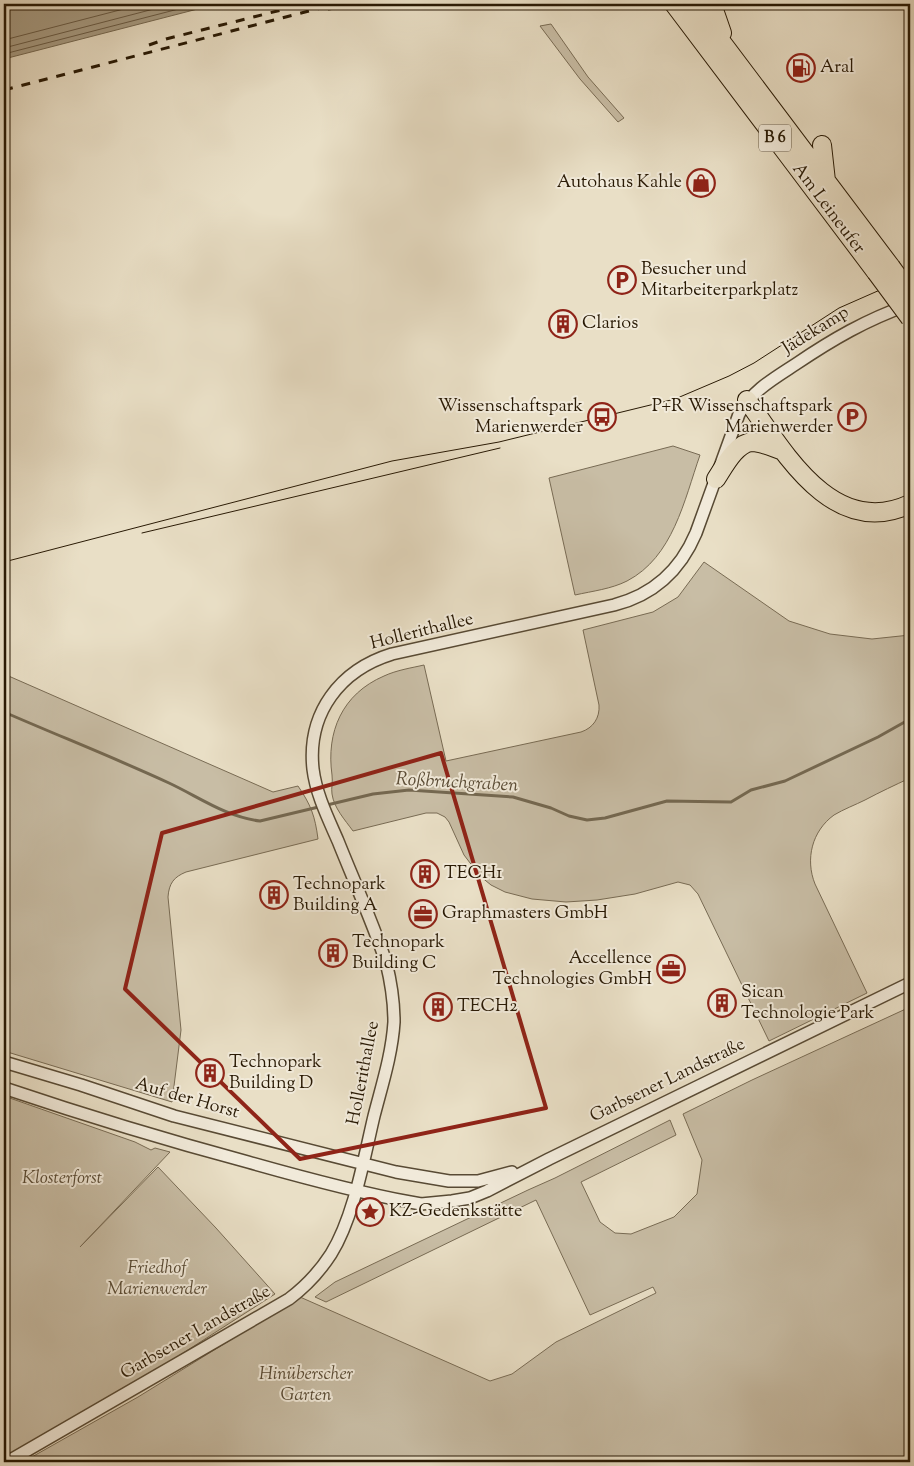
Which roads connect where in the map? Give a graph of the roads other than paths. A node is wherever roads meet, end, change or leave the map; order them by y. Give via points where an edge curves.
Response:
1 (674, 4) edge
2 (693, 4) edge
3 (712, 4) edge
4 (730, 54) junction
5 (822, 145) dead end
6 (826, 181) junction
7 (883, 270) junction
8 (910, 293) edge
9 (910, 304) edge
10 (910, 318) edge
11 (747, 400) junction
12 (783, 451) junction
13 (716, 478) junction
14 (910, 504) edge
15 (910, 983) edge
16 (4, 1062) edge
17 (4, 1088) edge
18 (549, 1159) junction
19 (362, 1163) junction
20 (355, 1190) junction
21 (7, 1462) edge

1 - 7 highway, Am Leineufer / B 6
2 - 4 highway, Am Leineufer / B 6
3 - 4 highway
4 - 6 highway, Am Leineufer / B 6
5 - 6 highway
6 - 7 highway, Am Leineufer / B 6
7 - 8 highway, Am Leineufer / B 6, bridge
7 - 10 highway, Am Leineufer / B 6, bridge
9 - 11 street, Jädekamp via 880,314 834,338 760,387
11 - 12 highway
11 - 13 street, Hollerithallee
12 - 13 highway via 752,442 744,444
12 - 14 highway via 817,490 847,507 882,512
13 - 19 street, Hollerithallee via 687,552 669,576 645,593 614,605 374,660 350,675 326,704 315,732 312,752 315,782 381,948 392,993 394,1024 391,1047
15 - 18 street, Garbsener Landstraße
16 - 19 street, Auf der Horst via 174,1116
17 - 20 street via 165,1139
18 - 19 street, Garbsener Landstraße via 478,1181 449,1181
18 - 20 street, Garbsener Landstraße via 487,1191 452,1201 416,1203
19 - 20 street, Garbsener Landstraße
20 - 21 street, Garbsener Landstraße via 331,1253 297,1293

